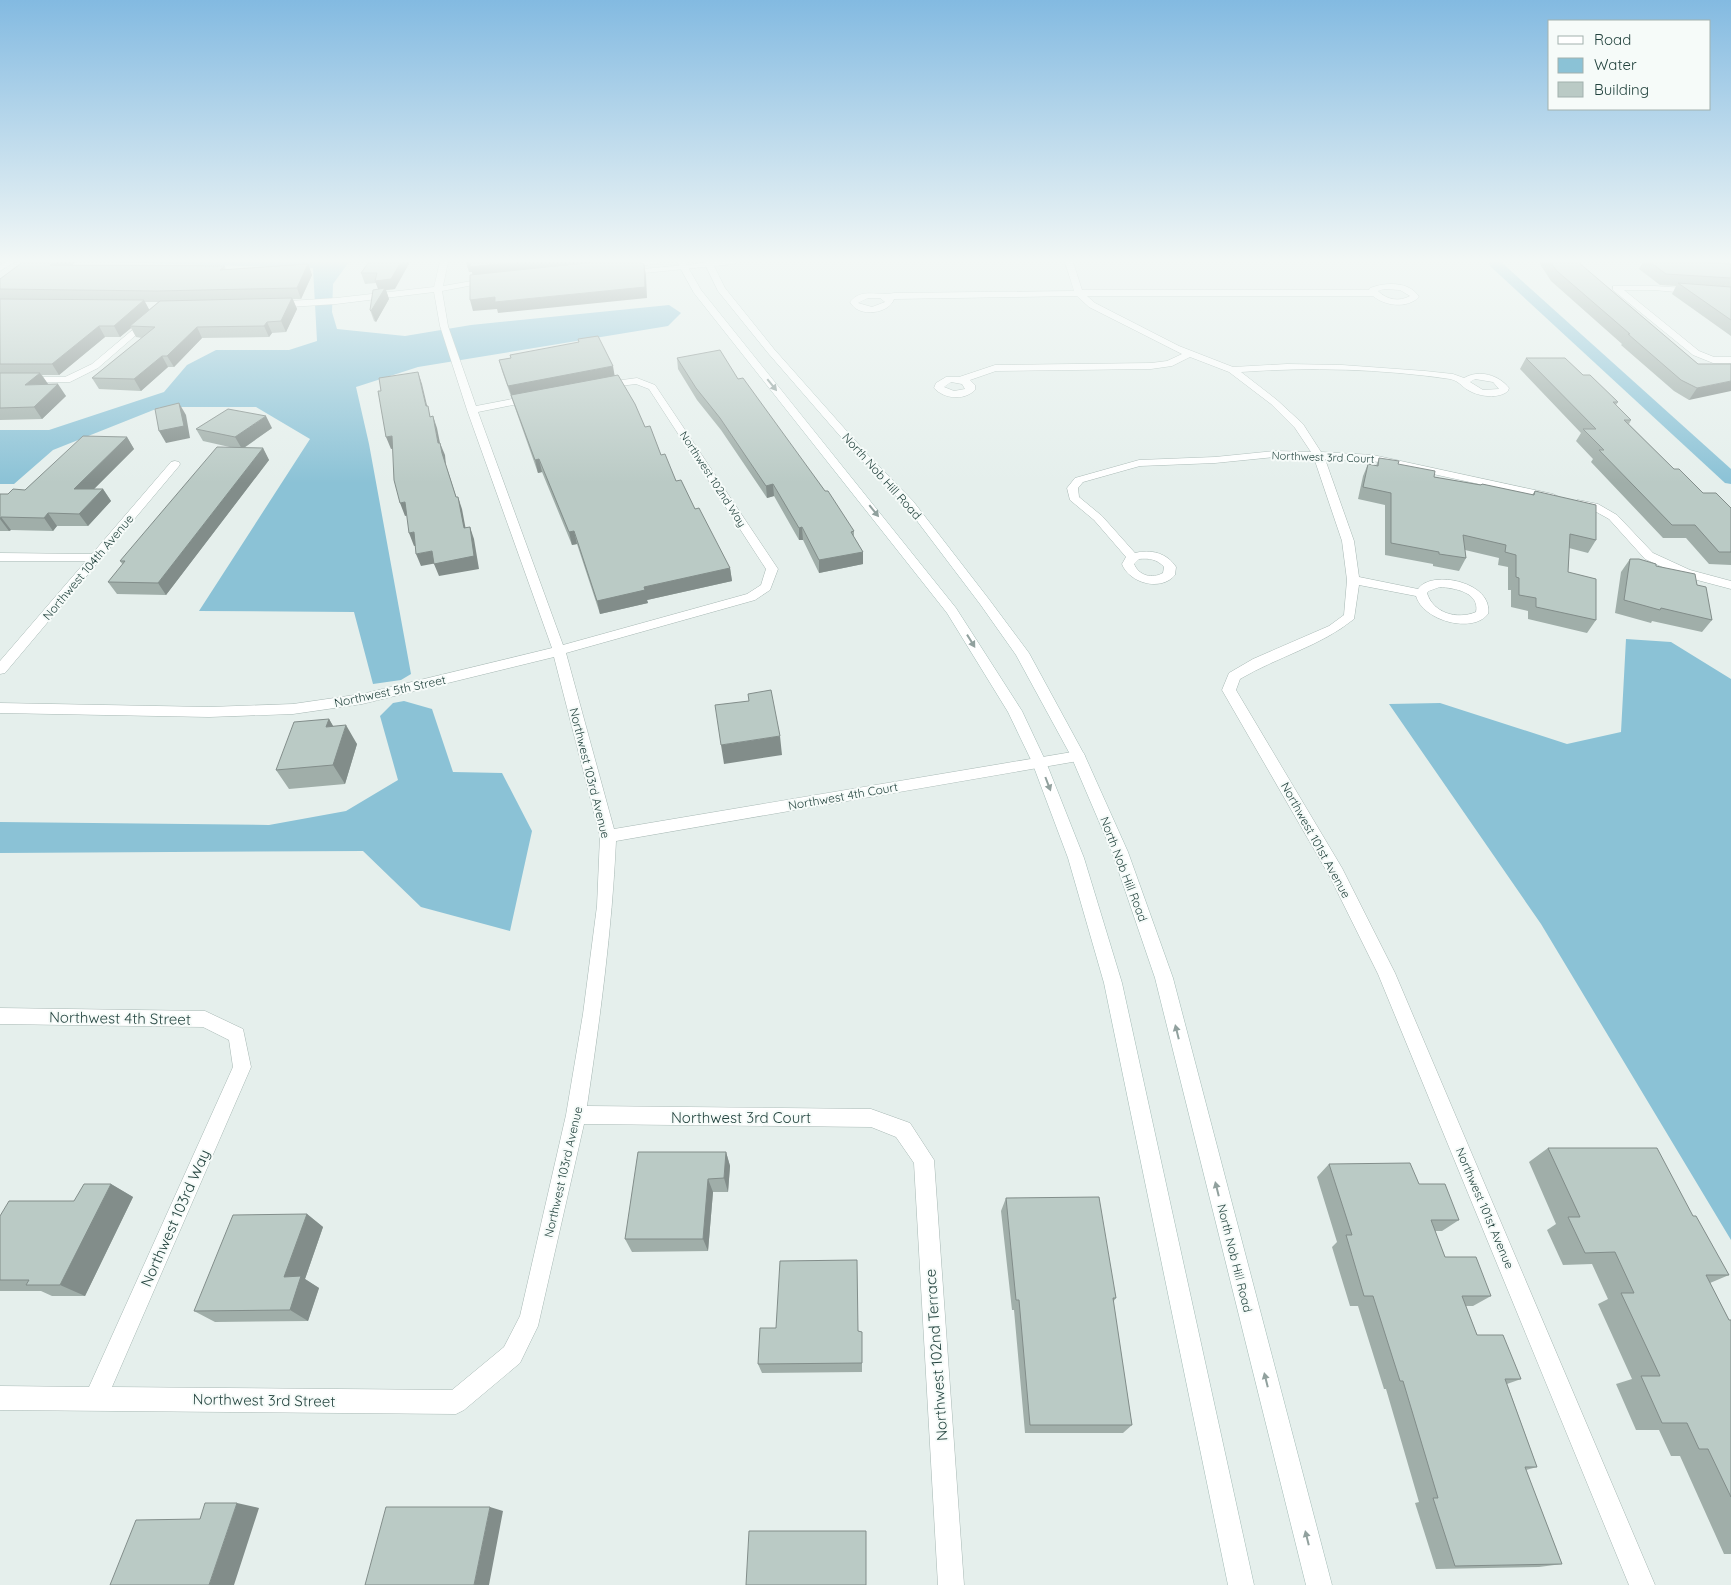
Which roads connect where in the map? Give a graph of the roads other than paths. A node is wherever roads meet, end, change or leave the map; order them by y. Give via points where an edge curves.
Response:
1 (129, 336) edge
2 (447, 336) edge
3 (733, 336) edge
4 (760, 336) edge
5 (1155, 336) edge
6 (1675, 336) edge
7 (1190, 353) junction
8 (1731, 360) edge
9 (1232, 370) junction
10 (0, 380) edge
11 (960, 380) dead end
12 (1465, 381) dead end
13 (588, 388) edge
14 (540, 397) edge
15 (472, 410) junction
16 (1318, 455) junction
17 (175, 464) dead end
18 (0, 557) edge
19 (1134, 557) dead end
20 (97, 558) junction
21 (1353, 580) junction
22 (1731, 585) edge
23 (766, 587) joint
24 (1421, 593) junction
25 (559, 650) junction
26 (0, 670) edge
27 (0, 708) edge
28 (1078, 756) junction
29 (1039, 762) junction
30 (608, 836) junction
31 (0, 1016) edge
32 (237, 1035) joint
33 (576, 1116) junction
34 (903, 1130) joint
35 (512, 1355) joint
36 (0, 1398) edge
37 (96, 1398) junction
38 (950, 1585) edge
39 (1241, 1585) edge
40 (1319, 1585) edge
41 (1642, 1585) edge

1 - 10 street via 94,366 67,380
2 - 15 street, Northwest 103rd Avenue
3 -> 29 street, North Nob Hill Road via 952,611 1015,711
4 - 28 street, North Nob Hill Road via 864,458 909,503 995,616 1022,653
5 - 7 street, Northwest 101st Avenue
6 - 8 street via 1696,353 1713,360
7 - 9 street, Northwest 101st Avenue
7 - 11 street via 1168,364 1151,366 995,368
9 - 12 street via 1275,366 1356,368 1453,377
9 - 16 street, Northwest 101st Avenue via 1299,426
13 - 23 street, Northwest 102nd Way via 637,381 652,386 772,569
14 - 15 street
15 - 25 street, Northwest 103rd Avenue
16 - 19 street, Northwest 3rd Court via 1275,454 1149,462 1079,480 1072,488 1074,498 1098,518
16 - 21 street, Northwest 101st Avenue via 1348,541
16 - 22 street, Northwest 3rd Court via 1374,458 1594,506 1613,517 1649,556 1686,573
17 - 20 street, Northwest 104th Avenue
18 - 20 street
20 - 26 street, Northwest 104th Avenue
21 - 24 street
21 - 41 street, Northwest 101st Avenue via 1350,616 1334,629 1234,676 1229,690 1336,873 1386,973
23 - 25 street, Northwest 5th Street via 751,597
24 - 24 street via 1431,610 1450,618 1469,619 1482,614 1484,609 1478,596 1460,586 1430,584
25 - 27 street, Northwest 5th Street via 362,699 293,709 209,712
25 - 30 street, Northwest 103rd Avenue
28 - 29 street, Northwest 4th Court
40 -> 28 street, North Nob Hill Road via 1164,978 1120,852
29 - 30 street, Northwest 4th Court
29 -> 39 street, North Nob Hill Road via 1076,858 1113,983
30 - 33 street, Northwest 103rd Avenue via 592,1014
31 - 32 street, Northwest 4th Street via 205,1019
32 - 37 street, Northwest 103rd Way via 242,1067
33 - 34 street, Northwest 3rd Court via 871,1118
33 - 35 street, Northwest 103rd Avenue via 530,1318
34 - 38 street, Northwest 102nd Terrace via 924,1160
35 - 37 street, Northwest 3rd Street via 456,1402
36 - 37 street, Northwest 3rd Street

